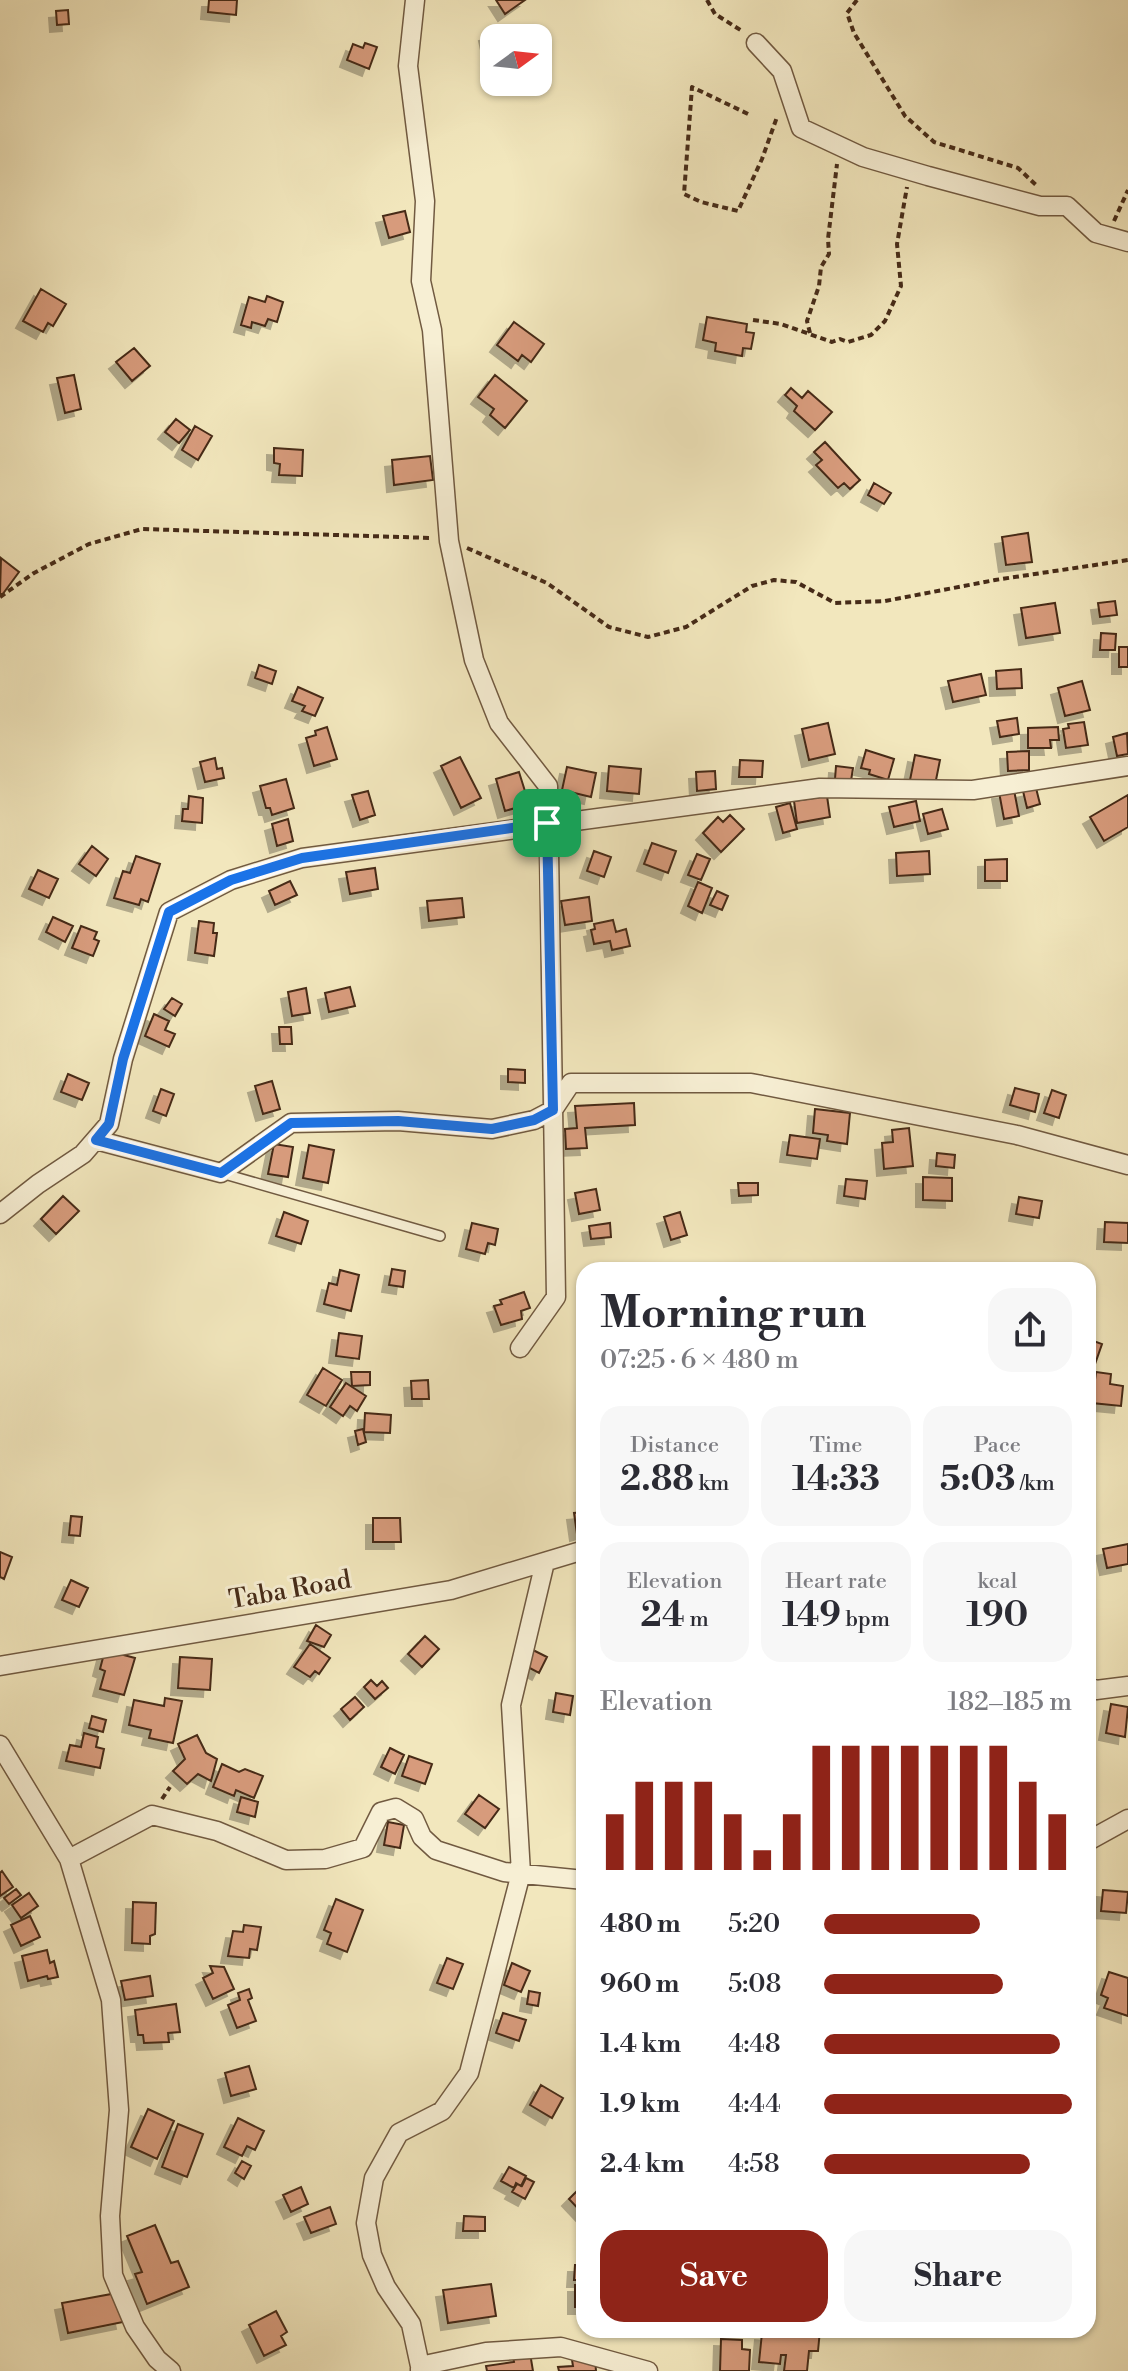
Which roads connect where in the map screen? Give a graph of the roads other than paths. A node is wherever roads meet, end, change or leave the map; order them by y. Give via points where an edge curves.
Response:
1 (415, 0) edge
2 (756, 43) road end
3 (1128, 242) edge
4 (1128, 766) edge
5 (547, 823) junction
6 (553, 1110) junction
7 (96, 1140) junction
8 (1128, 1165) edge
9 (221, 1173) junction
10 (0, 1214) edge
11 (440, 1236) dead end
12 (520, 1348) dead end
13 (576, 1552) edge
14 (545, 1562) junction
15 (0, 1666) edge
16 (1128, 1686) edge
17 (1096, 1690) edge
18 (0, 1745) edge
19 (1128, 1819) edge
20 (1096, 1837) edge
21 (69, 1859) junction
22 (521, 1873) junction
23 (576, 1879) edge
24 (420, 2369) edge
25 (171, 2371) edge
26 (648, 2371) edge

1 - 5 street via 408,66 425,201 421,281 432,330 449,541 474,660 499,723 548,786
2 - 3 street via 782,71 801,128 863,157 1040,206 1067,206 1096,233
4 - 5 street via 973,790 820,788
5 - 6 street
5 - 7 street via 302,858 231,880 169,912 123,1059 109,1124
6 - 8 street via 571,1083 751,1083 1017,1135
6 - 9 street via 492,1129 398,1121 291,1123
6 - 12 street via 556,1297
7 - 9 street
7 - 10 street
9 - 11 lane
13 - 14 street, Taba Road
14 - 15 street, Taba Road via 451,1590
14 - 22 street via 511,1705
16 - 17 street
18 - 21 street
19 - 20 street
21 - 22 street via 152,1815 217,1831 286,1860 325,1859 363,1848 381,1812 396,1808 414,1819 436,1850
21 - 25 street via 111,2000 119,2110 110,2216 113,2275 135,2327
22 - 23 street
22 - 24 street via 469,2073 442,2111 399,2133 374,2178 366,2223 372,2255 411,2324
24 - 26 street via 486,2352 561,2347

